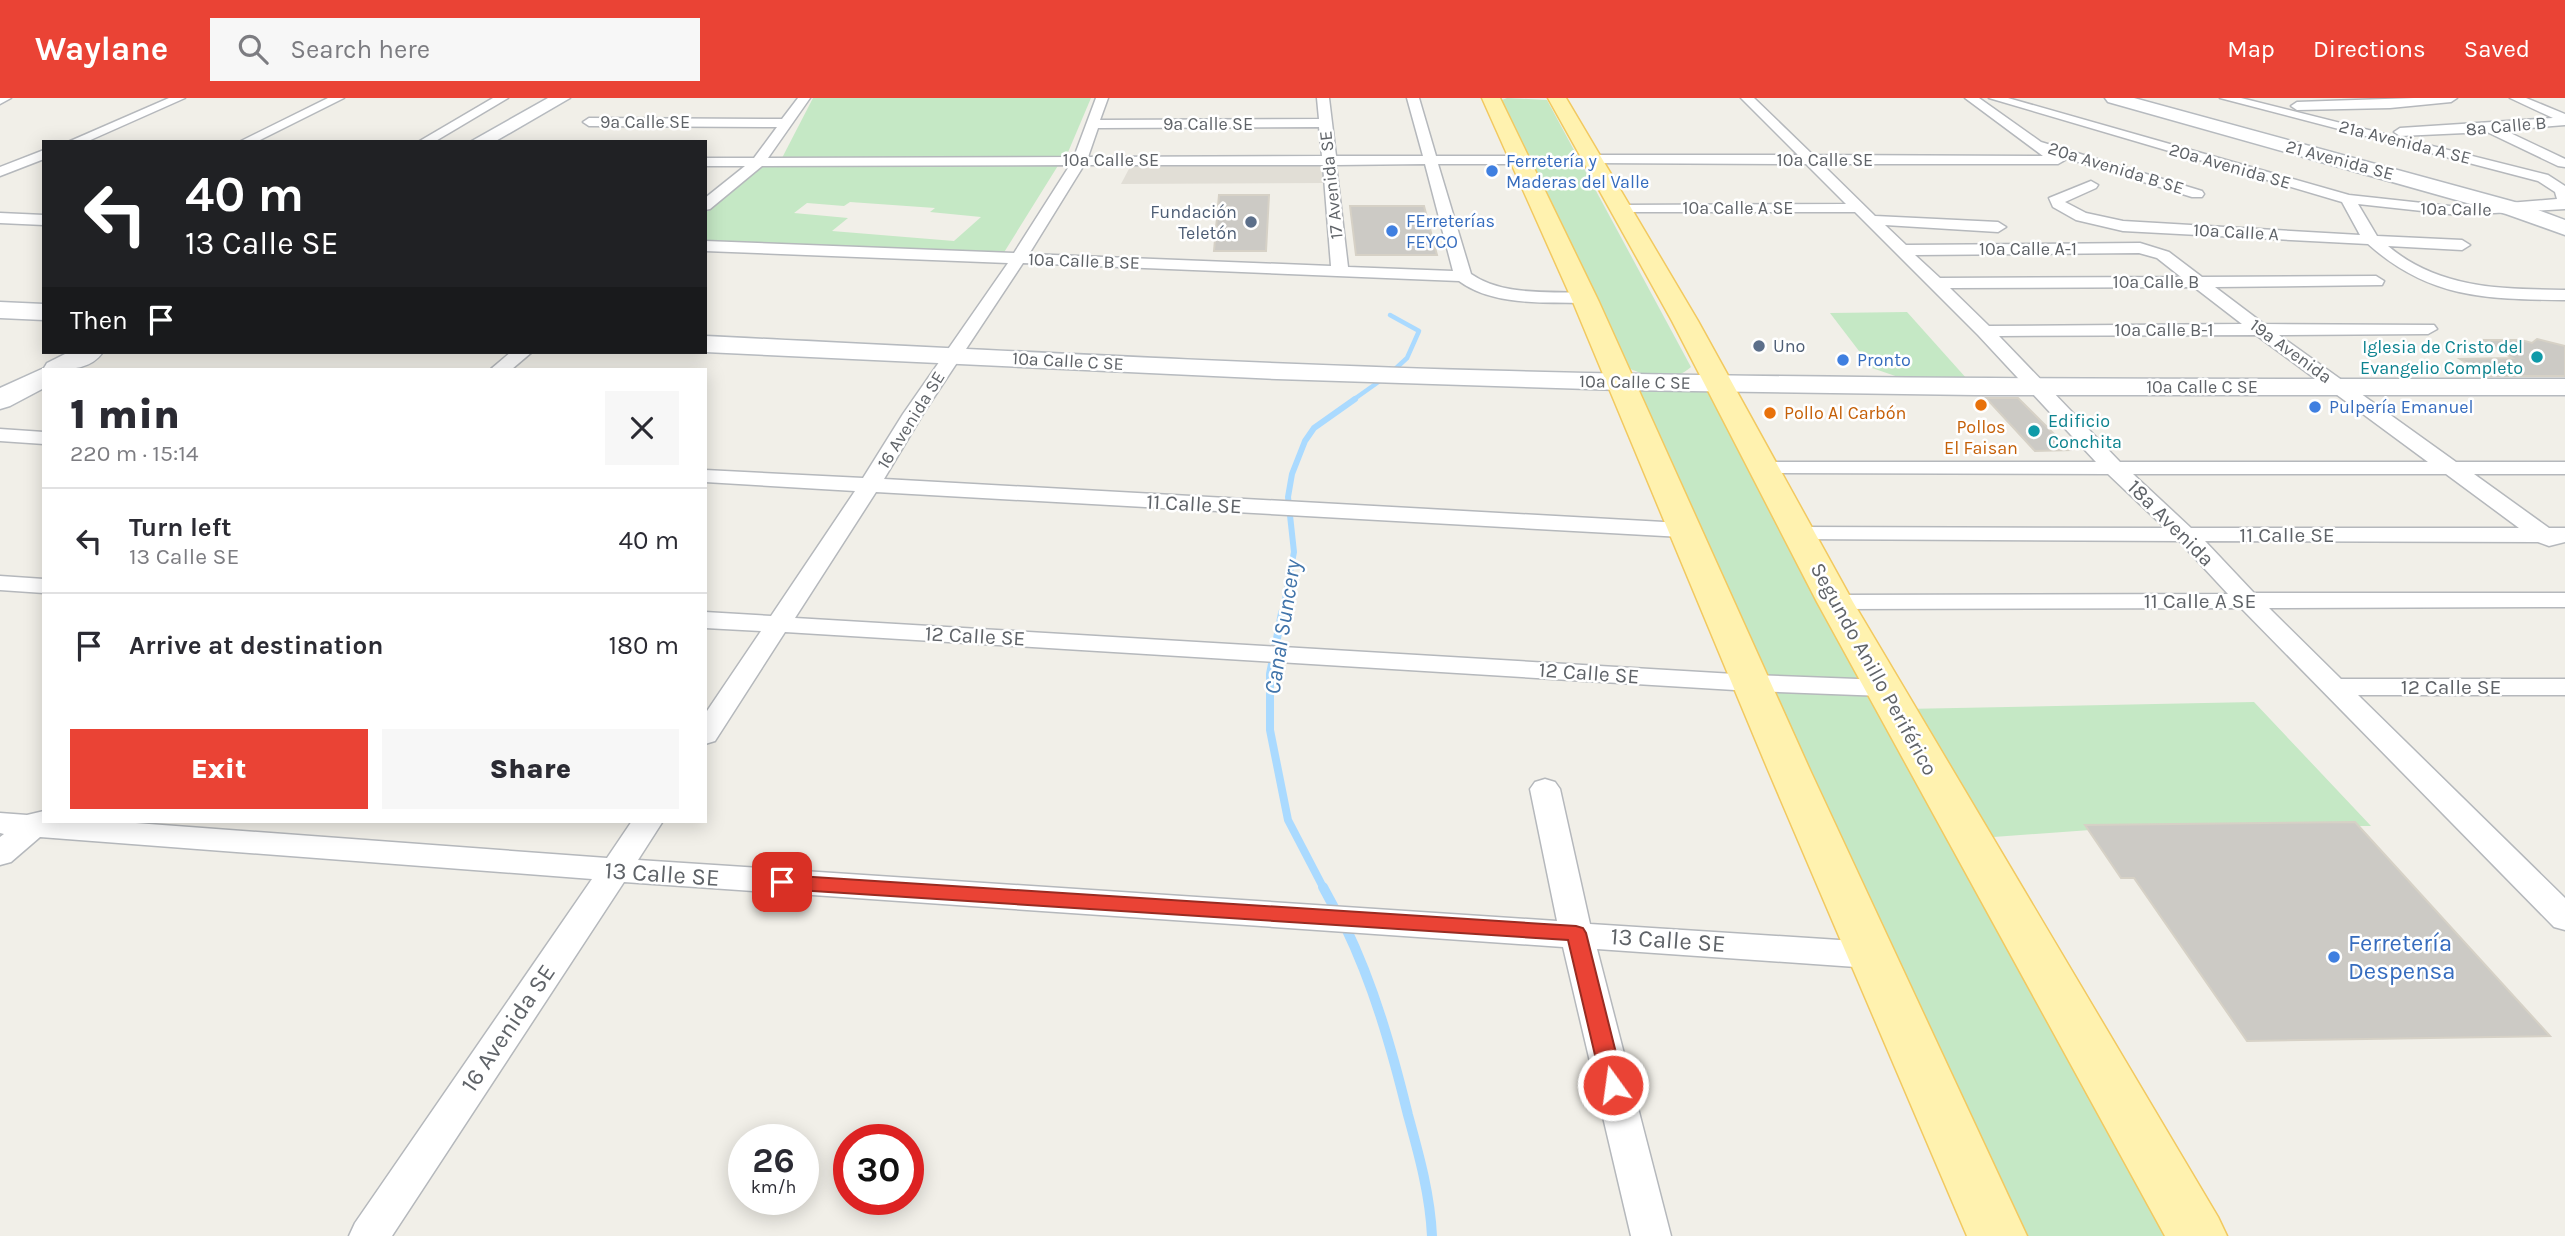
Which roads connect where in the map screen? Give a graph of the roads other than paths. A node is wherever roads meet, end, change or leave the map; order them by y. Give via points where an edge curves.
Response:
1 (5, 98) edge
2 (178, 98) edge
3 (338, 98) edge
4 (502, 98) edge
5 (561, 98) edge
6 (804, 98) edge
7 (1102, 98) edge
8 (1323, 98) edge
9 (1413, 98) edge
10 (1491, 98) edge
11 (1557, 98) edge
12 (1747, 98) edge
13 (1971, 98) edge
14 (2114, 98) edge
15 (2227, 98) edge
16 (2451, 98) edge
17 (2516, 98) edge
18 (2051, 99) edge
19 (0, 100) edge
20 (1992, 104) edge
21 (2022, 106) junction
22 (2264, 107) junction
23 (2565, 120) edge
24 (589, 122) dead end
25 (1324, 123) junction
26 (785, 124) junction
27 (1092, 124) junction
28 (2489, 128) junction
29 (2363, 132) junction
30 (79, 140) edge
31 (249, 140) edge
32 (428, 140) edge
33 (483, 140) edge
34 (2035, 144) junction
35 (42, 155) edge
36 (1591, 159) junction
37 (1080, 160) junction
38 (1328, 160) junction
39 (1430, 160) junction
40 (1517, 160) junction
41 (1807, 160) junction
42 (2059, 160) junction
43 (0, 161) edge
44 (29, 161) junction
45 (42, 161) edge
46 (707, 162) edge
47 (758, 162) junction
48 (2563, 163) edge
49 (0, 172) edge
50 (2543, 178) junction
51 (2565, 184) edge
52 (2132, 189) dead end
53 (2348, 199) junction
54 (707, 204) edge
55 (2561, 206) edge
56 (1620, 209) junction
57 (2514, 209) junction
58 (1864, 214) junction
59 (0, 218) edge
60 (42, 220) edge
61 (1998, 227) dead end
62 (2565, 228) edge
63 (2372, 240) junction
64 (2462, 245) dead end
65 (707, 246) edge
66 (1902, 250) junction
67 (2153, 251) joint
68 (1019, 258) junction
69 (1340, 271) junction
70 (1463, 276) junction
71 (2198, 281) junction
72 (2376, 281) dead end
73 (1935, 283) junction
74 (2565, 295) edge
75 (1584, 298) junction
76 (0, 310) edge
77 (42, 312) edge
78 (2428, 329) dead end
79 (2260, 330) junction
80 (1984, 331) junction
81 (707, 344) edge
82 (85, 354) edge
83 (520, 354) edge
84 (952, 355) junction
85 (59, 368) edge
86 (501, 368) edge
87 (42, 377) edge
88 (1620, 382) junction
89 (1718, 384) junction
90 (2341, 387) junction
91 (2565, 387) edge
92 (2037, 388) junction
93 (0, 400) edge
94 (0, 435) edge
95 (42, 438) edge
96 (1763, 468) junction
97 (2453, 468) junction
98 (2565, 468) edge
99 (2115, 469) junction
100 (707, 476) edge
101 (870, 485) junction
102 (1682, 530) junction
103 (1799, 534) junction
104 (2186, 535) junction
105 (2555, 536) edge
106 (2565, 550) edge
107 (0, 583) edge
108 (42, 586) edge
109 (2565, 600) edge
110 (2248, 601) junction
111 (1835, 602) junction
112 (707, 620) edge
113 (778, 624) junction
114 (1245, 652) joint
115 (1293, 654) joint
116 (1751, 683) junction
117 (2336, 687) junction
118 (2565, 687) edge
119 (1884, 688) junction
120 (707, 732) edge
121 (1545, 789) dead end
122 (39, 821) edge
123 (0, 823) edge
124 (63, 823) edge
125 (647, 823) edge
126 (0, 854) edge
127 (615, 870) junction
128 (2565, 918) edge
129 (1576, 933) junction
130 (1870, 955) junction
131 (369, 1236) edge
132 (1651, 1236) edge
133 (1997, 1236) edge
134 (2197, 1236) edge

1 - 19 street
2 - 30 street
3 - 31 street
4 - 32 street
5 - 33 street
6 - 26 street
7 - 27 street, 16 Avenida SE
8 - 25 street, 17 Avenida SE
9 - 39 street
10 - 40 main road
11 - 36 main road, Segundo Anillo Periférico
12 - 41 street, 18a Avenida
13 - 20 street
14 - 57 street, 21 Avenida SE
15 - 22 street, 21a Avenida A SE
16 - 22 street
17 - 23 street
18 - 21 street
20 - 21 street, 20a Avenida SE
20 - 34 street
21 - 53 street, 20a Avenida SE
22 - 29 street, 21a Avenida A SE
23 - 28 street, 8a Calle B
24 - 26 street, 9a Calle SE
25 - 27 street, 9a Calle SE
25 - 38 street, 17 Avenida SE
26 - 47 street
27 - 37 street, 16 Avenida SE
28 - 29 street, 8a Calle B
28 - 48 street
29 - 50 street, 21a Avenida A SE
34 - 42 street
34 - 52 street, 20a Avenida B SE via 2197,194
35 - 44 street
36 - 41 street, 10a Calle SE
36 - 56 main road, Segundo Anillo Periférico
37 - 38 street, 10a Calle SE
37 - 47 street, 10a Calle SE
37 - 68 street, 16 Avenida SE
38 - 39 street, 10a Calle SE
38 - 69 street, 17 Avenida SE
39 - 40 street, 10a Calle SE
39 - 70 street
40 - 75 main road
41 - 42 street, 10a Calle SE
41 - 58 street, 18a Avenida
42 - 63 street, 10a Calle A via 2098,186 2056,198 2058,204 2081,217 2123,226
43 - 44 street
44 - 45 street
44 - 49 street
46 - 47 street, 10a Calle SE
47 - 54 street
50 - 51 street, 21a Avenida A SE
50 - 55 street via 2564,194
53 - 57 street, 10a Calle via 2434,210
53 - 63 street
55 - 57 street, 10a Calle
56 - 58 street, 10a Calle A SE
56 - 89 main road, Segundo Anillo Periférico
57 - 62 street, 21 Avenida SE
58 - 61 street
58 - 66 street, 18a Avenida
59 - 60 street
63 - 64 street, 10a Calle A
63 - 74 street via 2434,283 2491,294
65 - 68 street, 10a Calle B SE
66 - 67 street, 10a Calle A-1
66 - 73 street, 18a Avenida
67 - 71 street, 19a Avenida
68 - 69 street, 10a Calle B SE
68 - 84 street, 16 Avenida SE
69 - 70 street, 10a Calle B SE
70 - 75 street via 1471,284 1495,292
71 - 72 street, 10a Calle B
71 - 73 street, 10a Calle B
71 - 79 street, 19a Avenida
73 - 80 street, 18a Avenida
75 - 88 main road
76 - 77 street
78 - 79 street, 10a Calle B-1
79 - 80 street, 10a Calle B-1
79 - 90 street, 19a Avenida
80 - 92 street, 18a Avenida
81 - 84 street, 10a Calle C SE
82 - 85 street
83 - 86 street
84 - 88 street, 10a Calle C SE
84 - 101 street, 16 Avenida SE
87 - 93 street
88 - 89 street, 10a Calle C SE
88 - 102 main road
89 - 92 street, 10a Calle C SE
89 - 96 main road, Segundo Anillo Periférico
90 - 91 street, 10a Calle C SE
90 - 92 street, 10a Calle C SE
90 - 97 street, 19a Avenida
92 - 99 street, 18a Avenida
94 - 95 street
96 - 99 street
96 - 103 main road, Segundo Anillo Periférico
97 - 98 street
97 - 99 street
97 - 105 street, 19a Avenida
99 - 104 street, 18a Avenida
100 - 101 street, 11 Calle SE
101 - 102 street, 11 Calle SE
101 - 113 street, 16 Avenida SE
102 - 116 main road
103 - 104 street, 11 Calle SE
103 - 111 main road, Segundo Anillo Periférico
104 - 105 street, 11 Calle SE
104 - 110 street, 18a Avenida
105 - 106 street, 19a Avenida
107 - 108 street
109 - 110 street, 11 Calle A SE
110 - 111 street, 11 Calle A SE
110 - 117 street, 18a Avenida
111 - 119 main road, Segundo Anillo Periférico
112 - 113 street, 12 Calle SE
113 - 114 street, 12 Calle SE
113 - 120 street, 16 Avenida SE
114 - 115 street
115 - 116 street, 12 Calle SE
116 - 119 street, 12 Calle SE
116 - 130 main road
117 - 118 street, 12 Calle SE
117 - 128 street, 18a Avenida
119 - 134 main road, Segundo Anillo Periférico
121 - 129 street
122 - 123 street, 13 Calle SE
122 - 126 street
124 - 127 street, 13 Calle SE
125 - 127 street, 16 Avenida SE
127 - 129 street, 13 Calle SE
127 - 131 street, 16 Avenida SE
129 - 130 street, 13 Calle SE
129 - 132 street
130 - 133 main road

